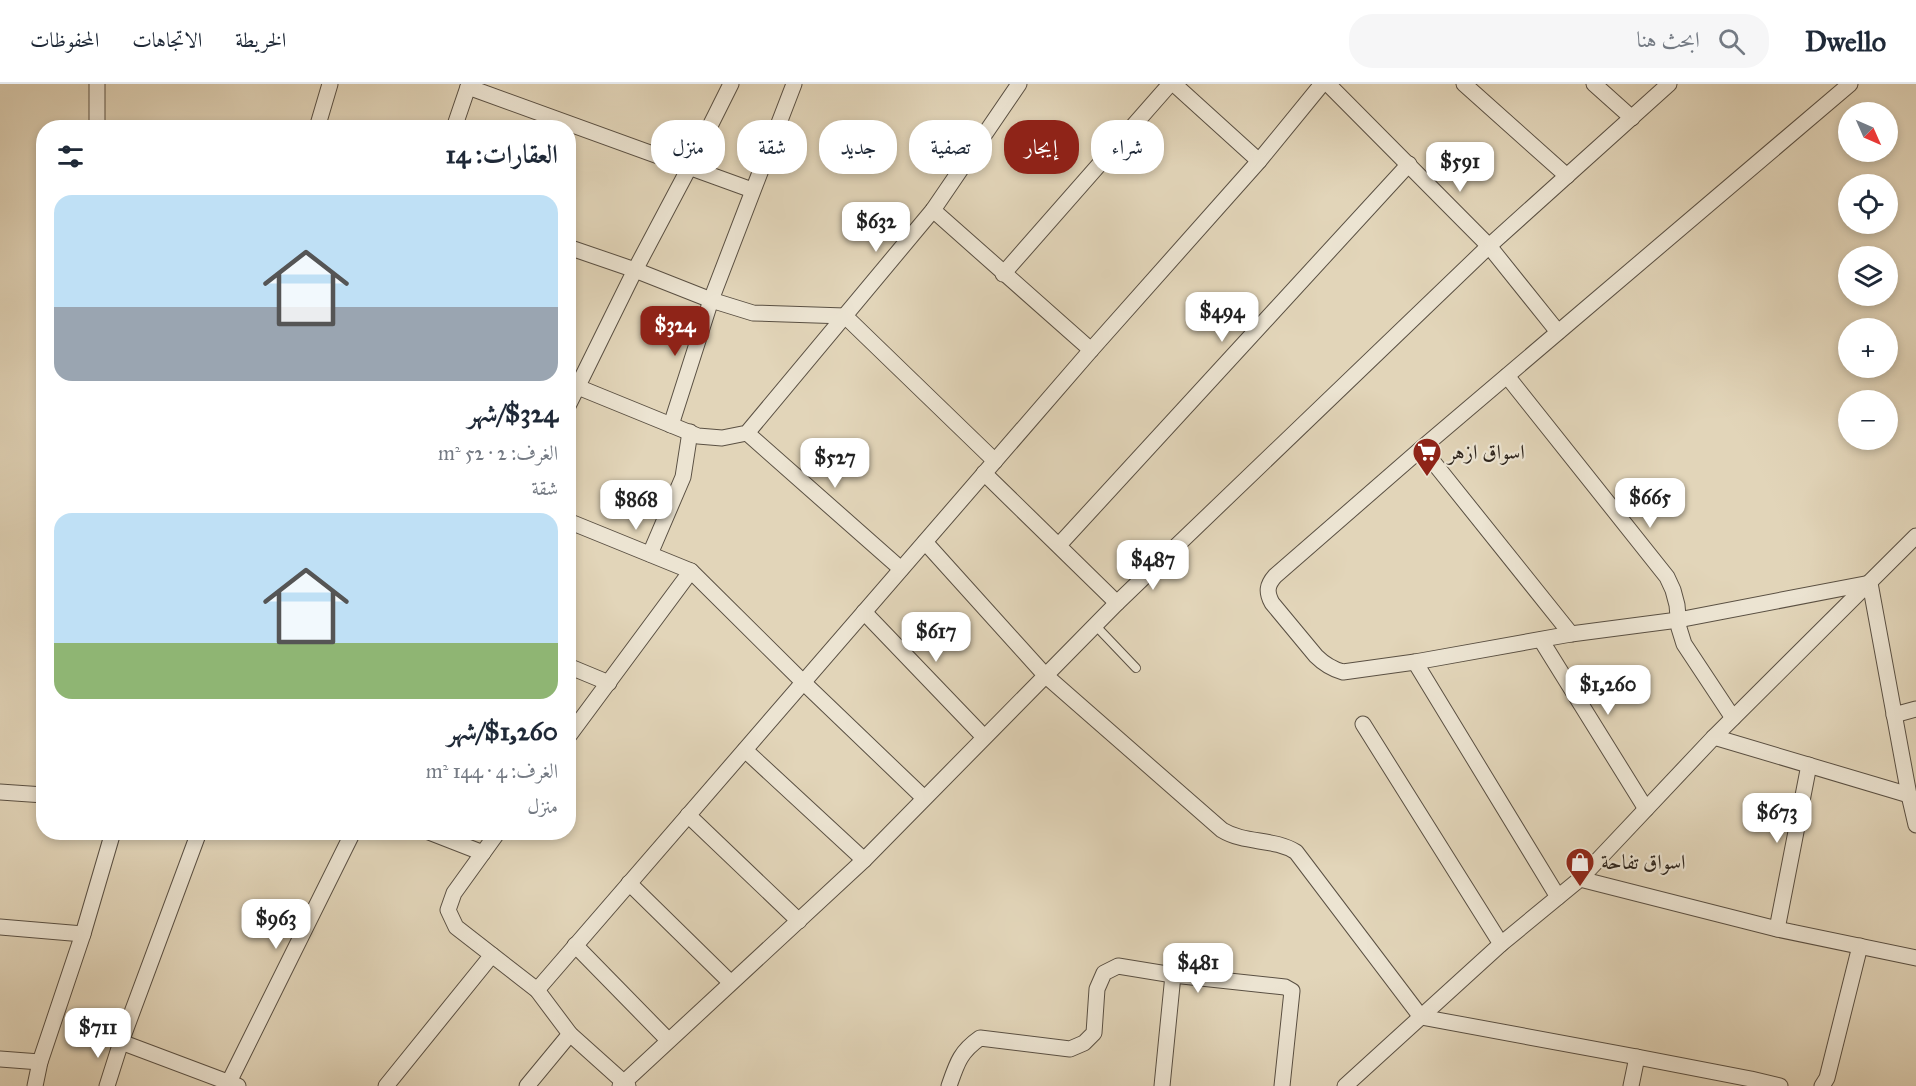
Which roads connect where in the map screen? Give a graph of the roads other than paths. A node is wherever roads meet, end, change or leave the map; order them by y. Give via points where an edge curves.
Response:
1 (97, 84) edge
2 (330, 84) edge
3 (731, 84) edge
4 (794, 84) edge
5 (1018, 84) edge
6 (1172, 84) edge
7 (1322, 84) edge
8 (1328, 84) edge
9 (1464, 84) edge
10 (1594, 84) edge
11 (1669, 84) edge
12 (1850, 84) edge
13 (469, 86) edge
14 (1632, 118) junction
15 (97, 120) edge
16 (319, 120) edge
17 (457, 120) edge
18 (560, 120) edge
19 (713, 120) edge
20 (576, 126) edge
21 (651, 154) edge
22 (1259, 161) junction
23 (1409, 164) junction
24 (686, 174) edge
25 (706, 174) edge
26 (1567, 176) junction
27 (753, 190) junction
28 (933, 210) junction
29 (1489, 246) junction
30 (576, 250) edge
31 (634, 270) junction
32 (1004, 274) junction
33 (711, 300) junction
34 (845, 316) junction
35 (1558, 332) junction
36 (1091, 350) junction
37 (1507, 376) junction
38 (576, 379) edge
39 (576, 386) edge
40 (671, 425) junction
41 (690, 432) junction
42 (747, 433) junction
43 (1422, 448) junction
44 (990, 467) junction
45 (576, 523) edge
46 (1916, 536) edge
47 (925, 542) junction
48 (1059, 545) junction
49 (650, 554) junction
50 (901, 569) junction
51 (691, 571) junction
52 (1870, 583) junction
53 (1117, 603) junction
54 (864, 612) junction
55 (1678, 620) junction
56 (1095, 625) junction
57 (1571, 634) junction
58 (1542, 640) junction
59 (1415, 662) junction
60 (1136, 668) dead end
61 (576, 669) edge
62 (1045, 675) junction
63 (803, 682) junction
64 (609, 683) junction
65 (1916, 709) edge
66 (1894, 715) junction
67 (1733, 718) junction
68 (1363, 724) dead end
69 (576, 726) edge
70 (984, 737) junction
71 (1714, 737) junction
72 (745, 750) junction
73 (1809, 765) junction
74 (0, 792) edge
75 (36, 794) edge
76 (1909, 795) junction
77 (924, 798) junction
78 (1646, 809) junction
79 (688, 815) junction
80 (1916, 825) edge
81 (111, 840) edge
82 (196, 840) edge
83 (349, 840) edge
84 (450, 840) edge
85 (492, 840) edge
86 (483, 853) junction
87 (864, 860) junction
88 (1580, 879) junction
89 (629, 883) junction
90 (1558, 897) junction
91 (799, 921) junction
92 (0, 927) edge
93 (1777, 929) junction
94 (83, 934) junction
95 (1501, 944) junction
96 (575, 945) junction
97 (1860, 946) junction
98 (492, 955) junction
99 (1916, 958) edge
100 (1173, 975) junction
101 (730, 982) junction
102 (537, 990) junction
103 (1421, 1017) junction
104 (570, 1034) junction
105 (668, 1040) junction
106 (120, 1042) junction
107 (1637, 1057) junction
108 (0, 1059) edge
109 (40, 1062) junction
110 (233, 1084) edge
111 (624, 1085) edge
112 (35, 1086) edge
113 (107, 1086) edge
114 (386, 1086) edge
115 (527, 1086) edge
116 (949, 1086) edge
117 (1162, 1086) edge
118 (1282, 1086) edge
119 (1345, 1086) edge
120 (1631, 1086) edge
121 (1780, 1086) edge
122 (1822, 1086) edge

1 - 15 street
2 - 16 street
3 - 19 street
4 - 27 street
5 - 28 street
6 - 22 street
6 - 32 street
7 - 22 street
8 - 23 street
9 - 26 street
10 - 14 street
11 - 14 street
12 - 35 street
13 - 17 street
13 - 18 street
14 - 26 street
20 - 21 street
22 - 36 street
23 - 29 street
23 - 48 street
24 - 31 street
25 - 27 street
26 - 29 street
27 - 33 street
28 - 32 street
28 - 34 street
29 - 35 street
29 - 53 street
30 - 31 street
31 - 33 street
31 - 38 street
32 - 36 street
33 - 34 street via 753,313
33 - 40 street
34 - 42 street
34 - 44 street
35 - 37 street
36 - 44 street
37 - 43 street
37 - 55 street via 1667,577 1674,590
39 - 40 street
40 - 41 street
41 - 42 street via 722,438
41 - 49 street via 683,477
42 - 50 street
43 - 57 street
43 - 59 street via 1275,576 1268,589 1268,597 1316,657 1333,669 1354,672
44 - 47 street
44 - 48 street
45 - 49 street
46 - 52 street
47 - 50 street
47 - 62 street
48 - 53 street
49 - 51 street
50 - 54 street
51 - 63 street
51 - 64 street
52 - 55 street
52 - 66 street
52 - 67 street
53 - 56 street
54 - 63 street
54 - 70 street
55 - 57 street
55 - 67 street via 1684,644
56 - 60 lane
56 - 62 street
57 - 58 street
58 - 59 street
58 - 78 street
59 - 90 street
61 - 64 street
62 - 70 street
62 - 103 street via 1222,830 1296,852
63 - 72 street
63 - 77 street
64 - 69 street
65 - 66 street
66 - 76 street
67 - 71 street
68 - 95 street
70 - 77 street
71 - 73 street
71 - 78 street
72 - 79 street
72 - 87 street
73 - 76 street
73 - 93 street
74 - 75 street
76 - 80 street
77 - 87 street
78 - 88 street
79 - 89 street
79 - 91 street
81 - 94 street
82 - 106 street
83 - 110 street
84 - 86 street
85 - 86 street
86 - 98 street via 454,892 448,910 456,927
87 - 91 street
88 - 90 street
88 - 93 street
89 - 96 street
89 - 101 street
90 - 95 street
91 - 101 street
92 - 94 street
93 - 97 street
94 - 109 street
95 - 103 street
96 - 102 street
96 - 105 street
97 - 99 street
97 - 122 street
98 - 102 street
98 - 114 street
100 - 116 street via 1118,966 1104,973 1096,989 1094,1033 1084,1043 1070,1049 980,1038 967,1047
100 - 117 street
100 - 118 street via 1285,987 1292,991
101 - 105 street
102 - 104 street
103 - 107 street
103 - 119 street
104 - 111 street
104 - 115 street
105 - 111 street
106 - 110 street
106 - 113 street
107 - 120 street
107 - 121 street
108 - 109 street
109 - 112 street

